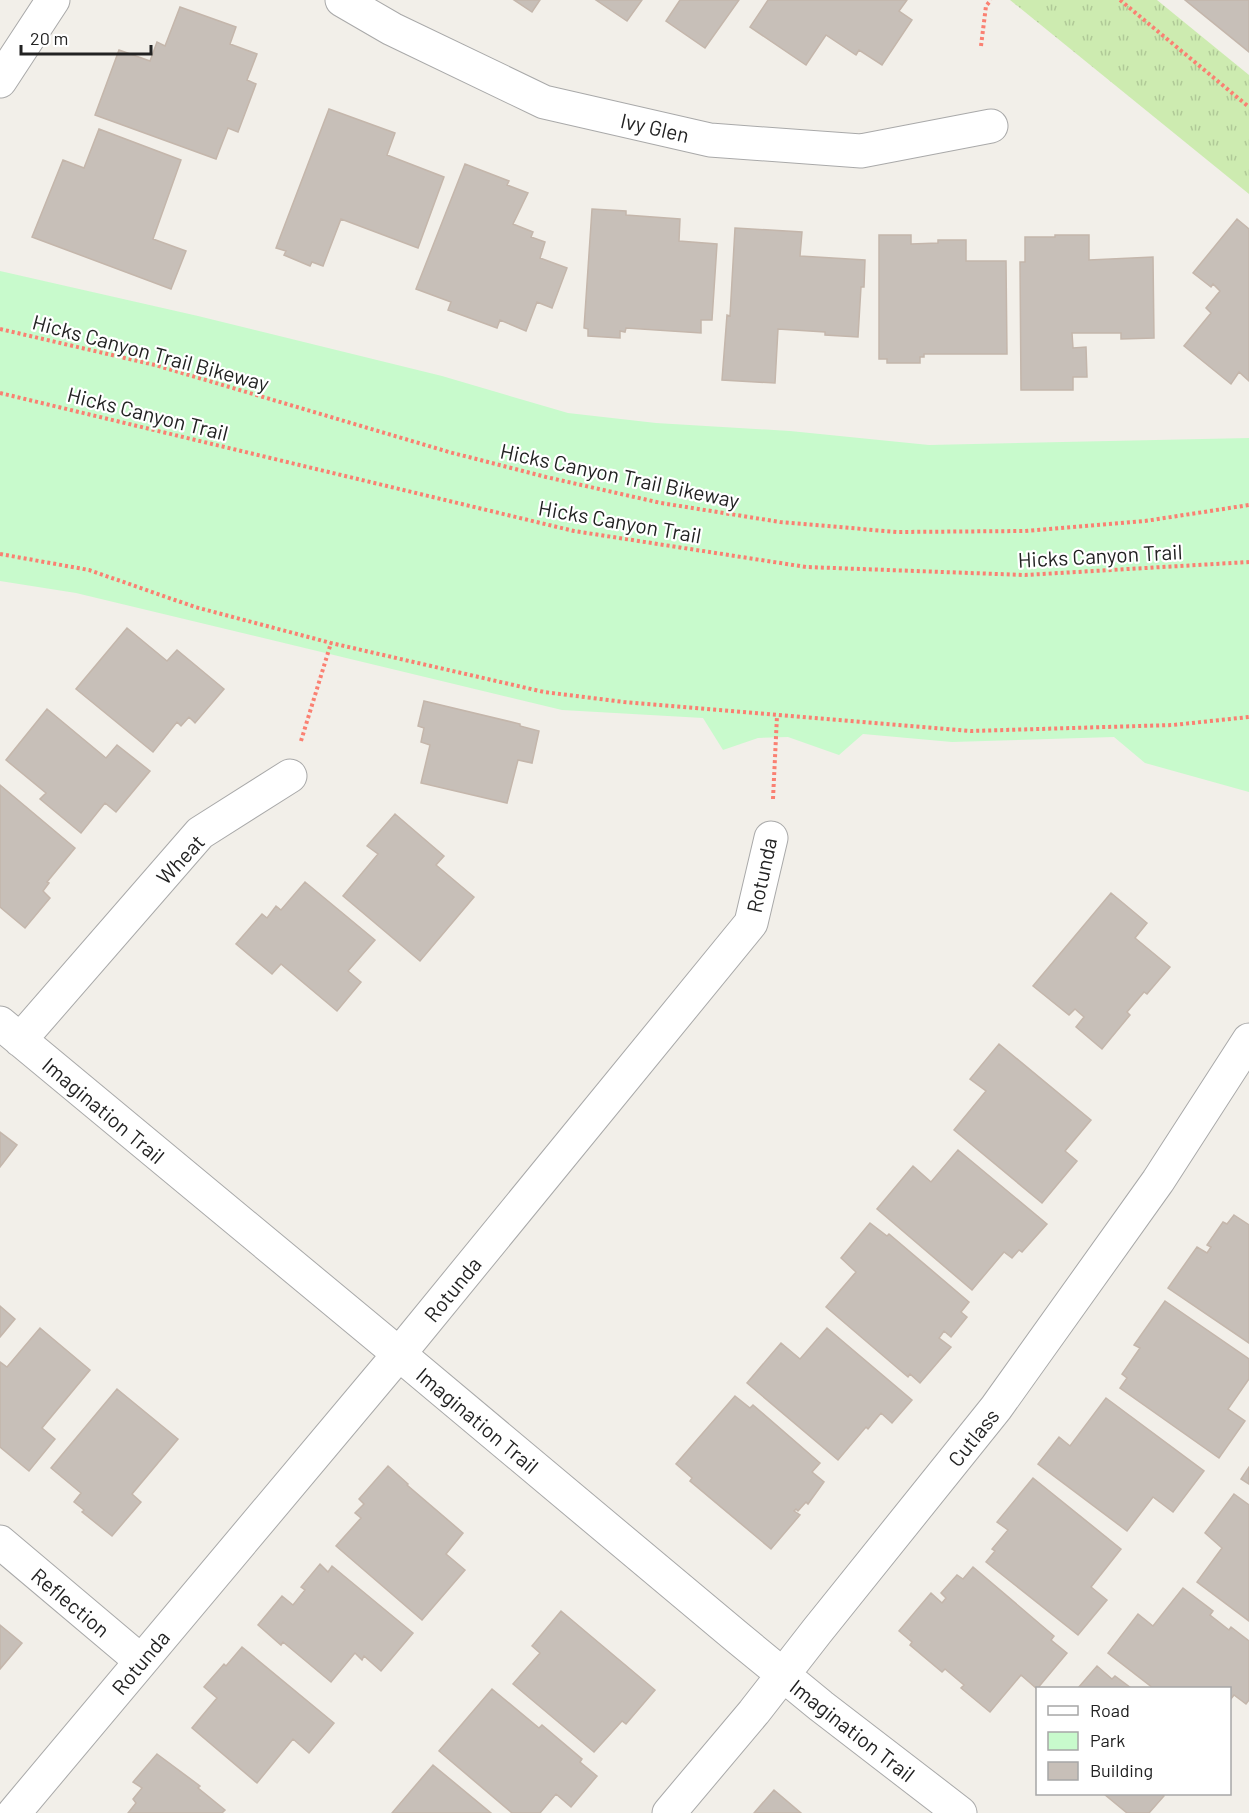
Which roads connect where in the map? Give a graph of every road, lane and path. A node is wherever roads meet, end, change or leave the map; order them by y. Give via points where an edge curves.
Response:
1 (53, 0) edge
2 (342, 0) edge
3 (991, 0) edge
4 (1120, 0) edge
5 (981, 46) dead end
6 (0, 81) edge
7 (1249, 107) edge
8 (991, 126) dead end
9 (0, 329) edge
10 (0, 393) edge
11 (1249, 505) edge
12 (0, 554) edge
13 (1249, 562) edge
14 (331, 643) junction
15 (777, 716) junction
16 (1249, 717) edge
17 (290, 776) joint
18 (771, 838) joint
19 (10, 1032) edge
20 (1249, 1040) edge
21 (399, 1354) junction
22 (0, 1542) edge
23 (141, 1661) junction
24 (783, 1674) junction
25 (14, 1813) edge
26 (669, 1813) edge
27 (960, 1813) edge

1 - 6 street
2 - 8 street, Ivy Glen via 392,29 544,102 710,140 861,151
3 - 5 path via 986,6
4 - 7 path
9 - 11 path, Hicks Canyon Trail Bikeway via 155,364 546,477 780,522 897,532 1024,531 1145,521
10 - 13 path, Hicks Canyon Trail via 574,531 806,567 1025,576
12 - 14 path via 89,570 195,607
14 - 15 path via 544,692
14 - 17 path
15 - 16 path via 971,731 1173,725
15 - 18 path, Rotunda
17 - 19 street, Wheat via 200,833
18 - 21 street, Rotunda via 751,923
19 - 21 street, Imagination Trail
20 - 24 street, Cutlass via 1158,1181 996,1408
21 - 23 street, Rotunda
21 - 24 street, Imagination Trail
22 - 23 street, Reflection
23 - 25 street, Rotunda
24 - 26 street, Cutlass
24 - 27 street, Imagination Trail

